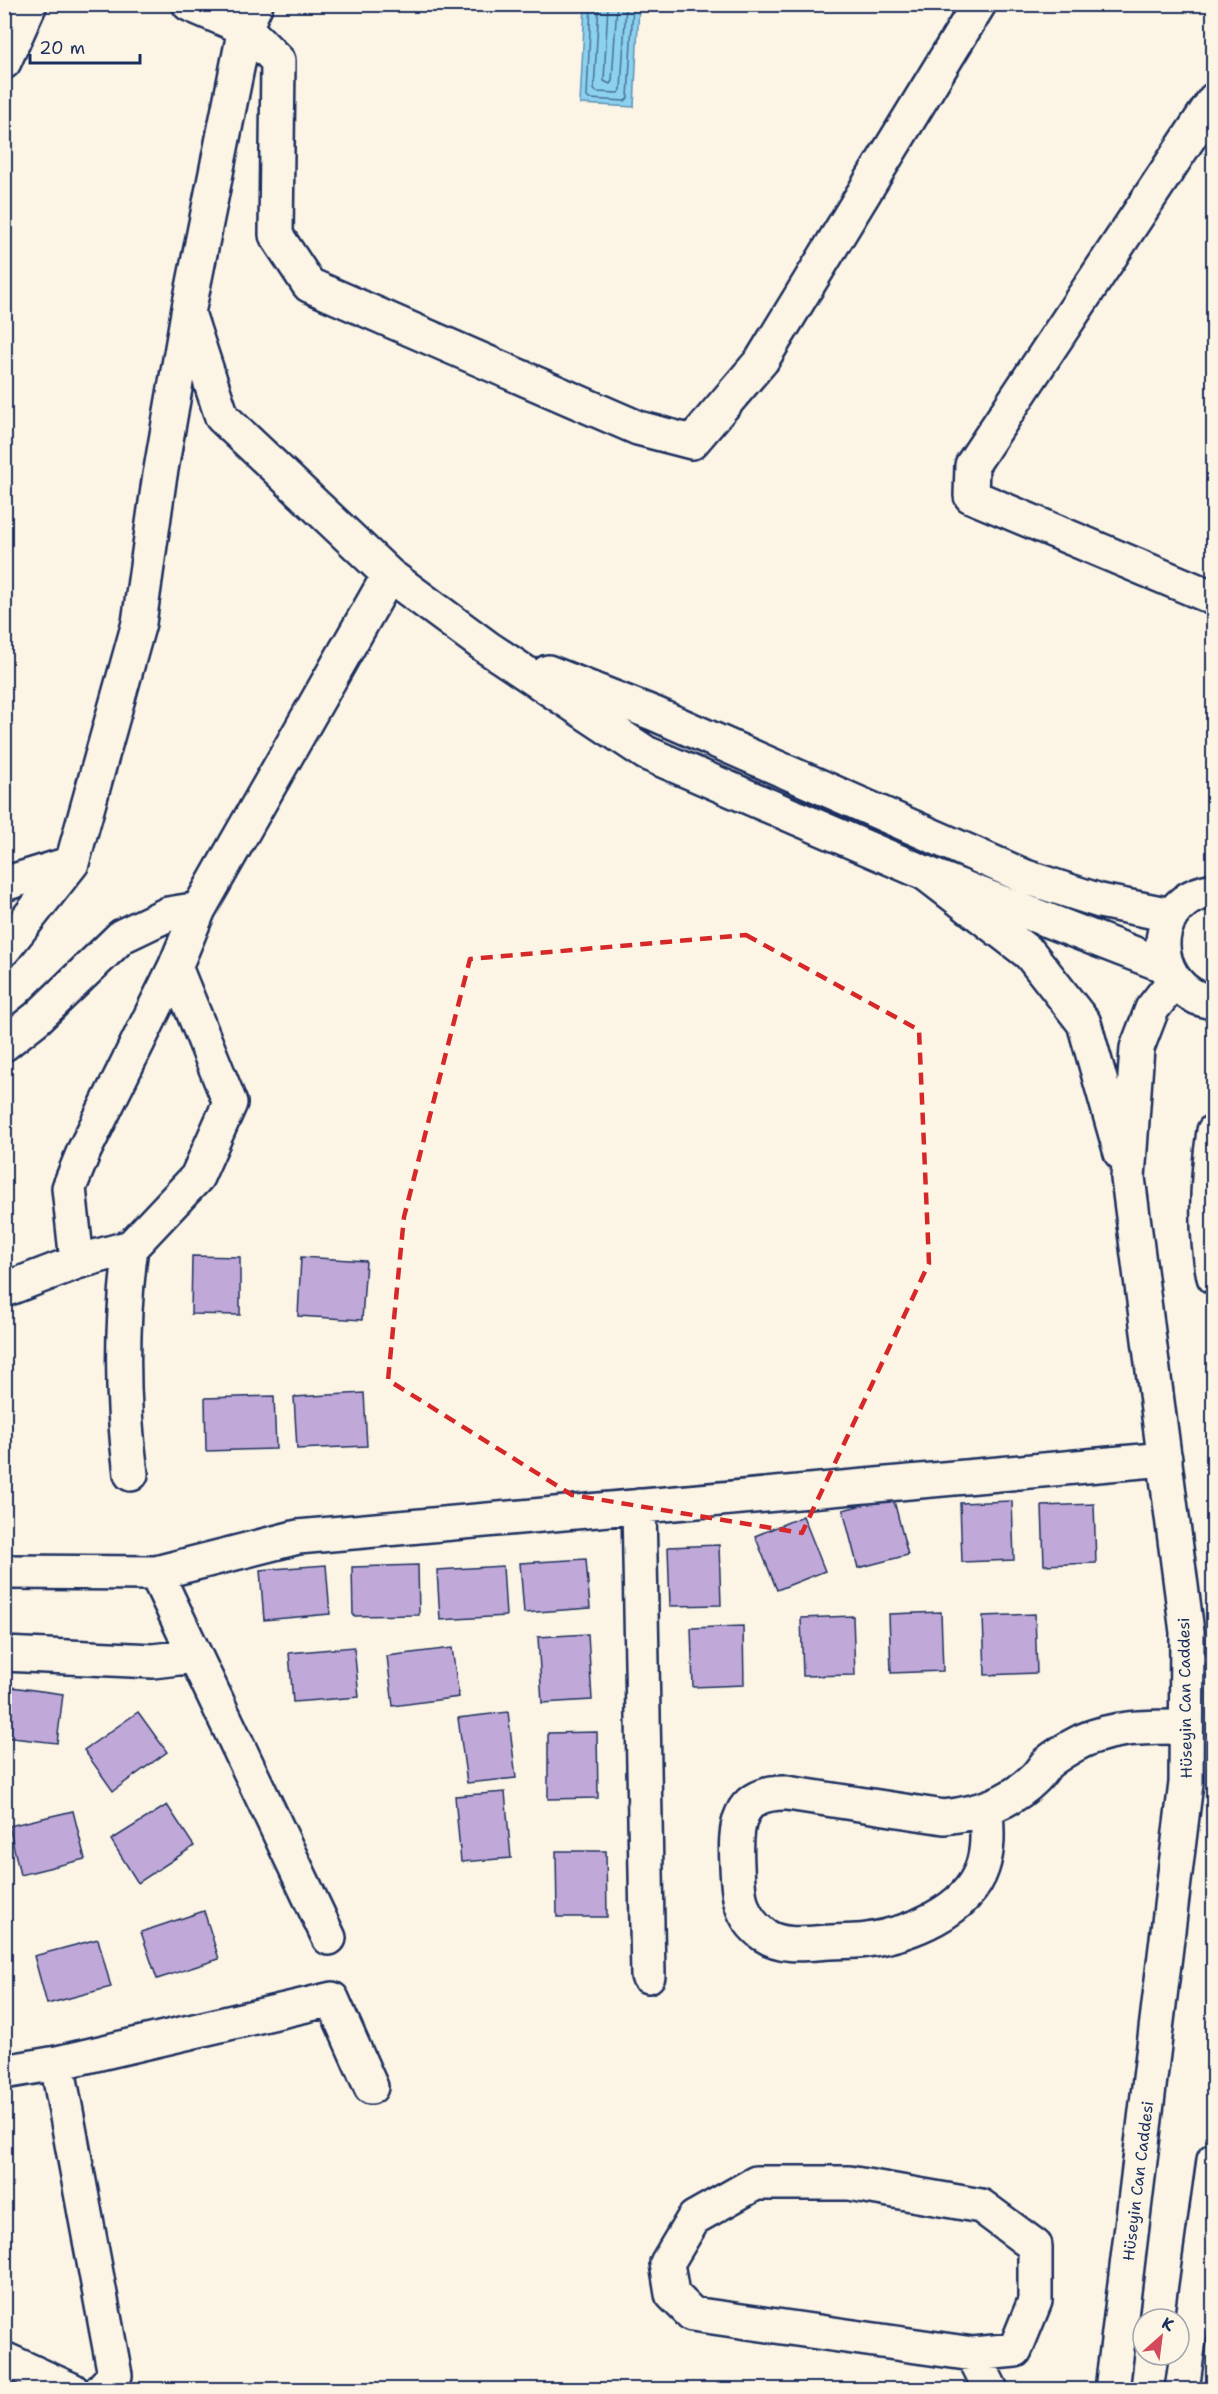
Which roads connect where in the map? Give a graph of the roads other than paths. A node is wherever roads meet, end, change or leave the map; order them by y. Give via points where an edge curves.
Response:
1 (30, 4) edge
2 (189, 4) edge
3 (980, 4) edge
4 (251, 16) edge
5 (4, 62) edge
6 (1214, 100) edge
7 (188, 313) junction
8 (389, 575) junction
9 (1214, 598) edge
10 (488, 648) junction
11 (72, 863) junction
12 (925, 873) junction
13 (4, 884) edge
14 (1214, 890) edge
15 (199, 909) junction
16 (1172, 915) junction
17 (4, 949) edge
18 (174, 967) junction
19 (1170, 974) junction
20 (1214, 1002) edge
21 (4, 1044) edge
22 (1214, 1131) edge
23 (1128, 1178) junction
24 (131, 1247) junction
25 (77, 1262) junction
26 (1214, 1277) edge
27 (4, 1290) edge
28 (1165, 1459) junction
29 (131, 1473) dead end
30 (639, 1506) junction
31 (4, 1572) edge
32 (156, 1573) junction
33 (4, 1654) edge
34 (195, 1656) junction
35 (1186, 1726) junction
36 (986, 1809) junction
37 (329, 1938) dead end
38 (648, 1976) dead end
39 (57, 2063) junction
40 (4, 2072) edge
41 (371, 2087) dead end
42 (1214, 2160) edge
43 (973, 2354) junction
44 (4, 2359) edge
45 (72, 2390) edge
46 (101, 2390) edge
47 (991, 2390) edge
48 (1112, 2390) edge
49 (1182, 2390) edge

1 - 5 street
2 - 4 street
3 - 4 street via 762,360 692,442 638,428 309,285 276,235 278,61
4 - 7 street
6 - 9 street via 972,465 971,496
7 - 8 street via 222,417
7 - 11 street via 139,623
8 - 10 street
8 - 15 street
10 - 12 street via 646,753
10 - 16 street via 655,714 1026,877 1100,901
11 - 13 street
11 - 17 street
12 - 19 street
12 - 23 street via 1030,954 1084,1023
14 - 16 street via 1199,893
15 - 18 street
15 - 21 street via 168,914 122,936 37,1018
16 - 19 street via 1164,931 1162,949
18 - 24 street via 230,1103 198,1177
18 - 25 street via 69,1188
19 - 20 street via 1188,993
19 - 23 street, Hüseyin Can Caddesi via 1137,1048
22 - 26 street via 1207,1246
23 - 28 street, Hüseyin Can Caddesi
24 - 25 street
24 - 29 street via 123,1326 125,1425
25 - 27 street
28 - 30 street
28 - 35 street, Hüseyin Can Caddesi via 1187,1632
30 - 32 street via 298,1537
30 - 38 street
31 - 32 street
32 - 34 street
33 - 34 street via 153,1661
34 - 37 street
35 - 36 street via 1128,1728 1082,1742 1047,1763 1021,1790
35 - 48 street, Hüseyin Can Caddesi via 1186,1783
36 - 36 street via 944,1817 787,1793 763,1796 744,1811 735,1834 738,1898 754,1928 778,1941 865,1940 908,1930 948,1909 975,1883 986,1857
39 - 40 street
39 - 41 street via 332,1998
39 - 46 street via 115,2374
42 - 49 street
43 - 43 street via 692,2313 672,2294 667,2263 694,2218 756,2183 849,2183 981,2206 1035,2246 1035,2301 1015,2350
43 - 47 street
44 - 45 street

